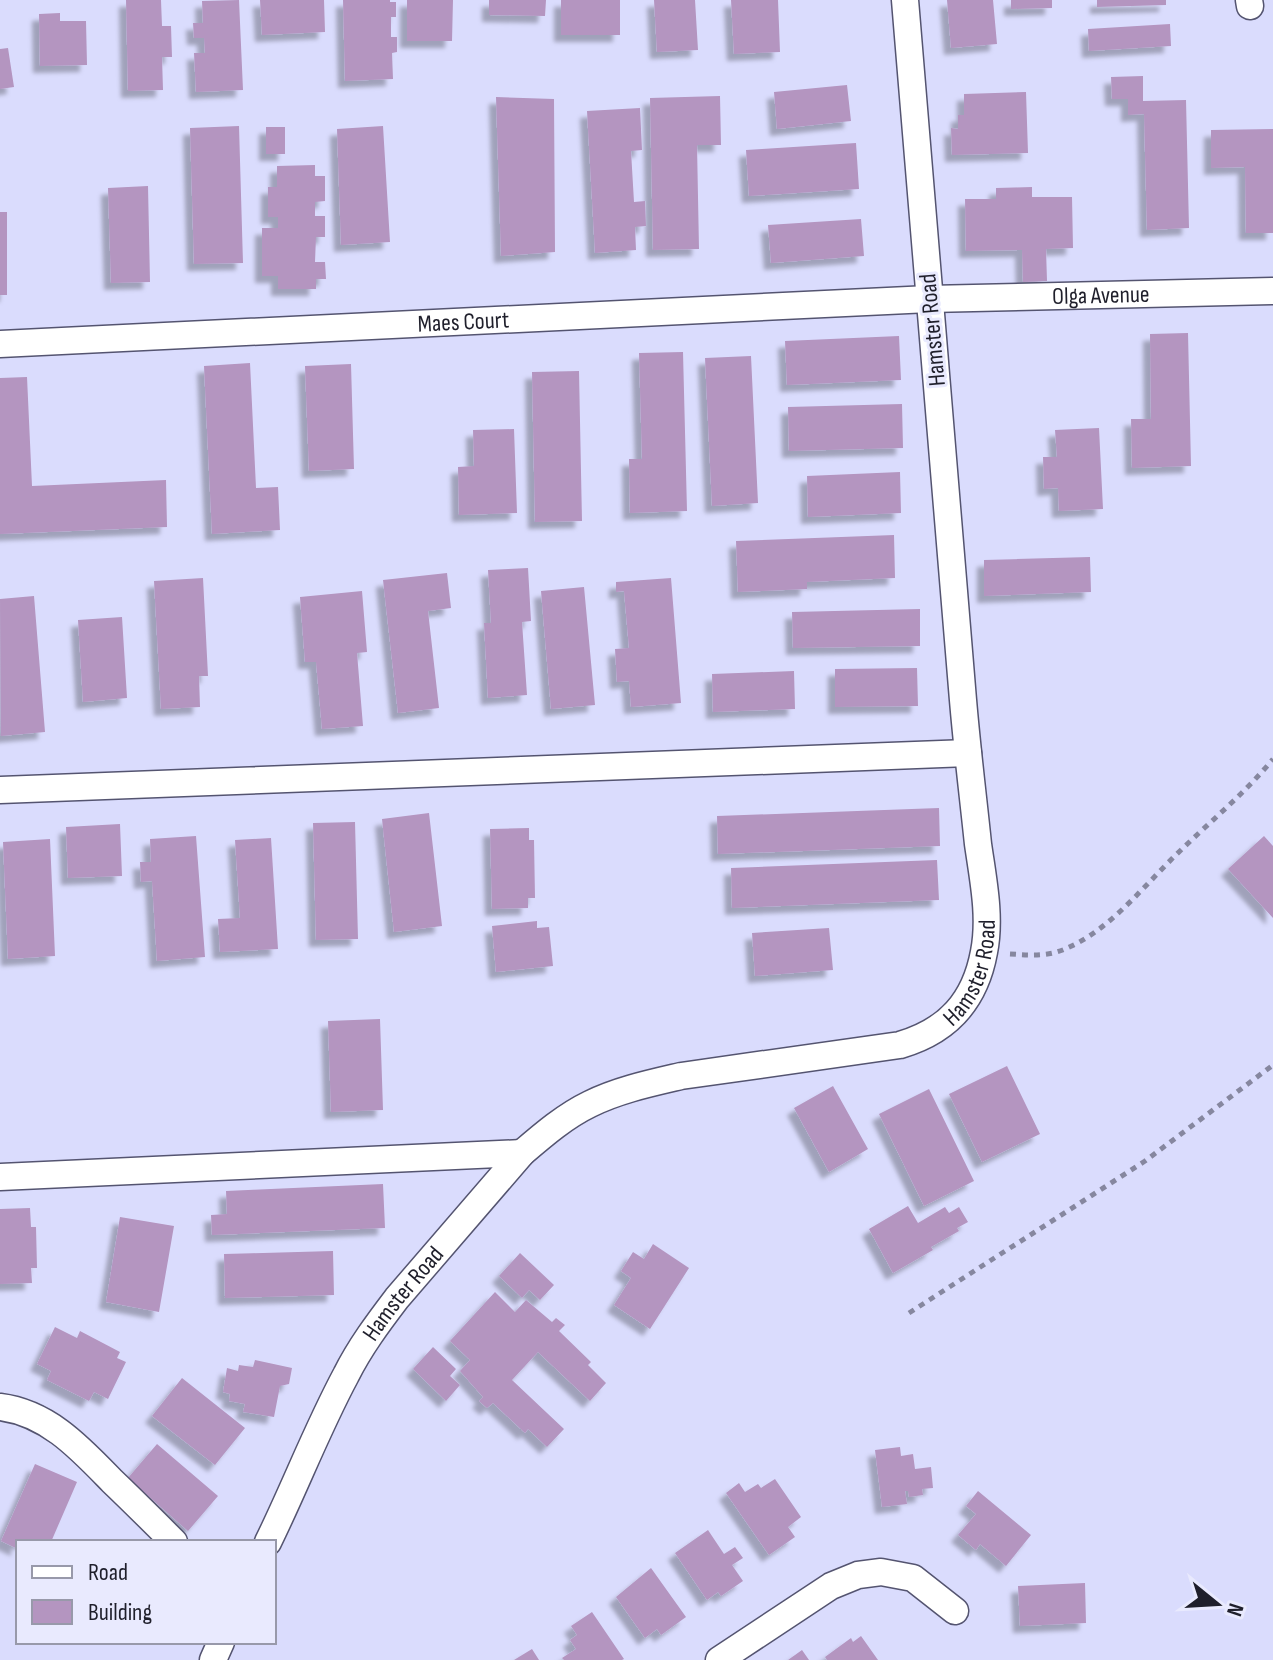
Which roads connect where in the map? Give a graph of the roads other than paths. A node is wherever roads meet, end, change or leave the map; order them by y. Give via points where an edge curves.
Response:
1 (905, 0) edge
2 (1273, 291) edge
3 (929, 299) junction
4 (0, 344) edge
5 (968, 753) junction
6 (0, 790) edge
7 (522, 1153) junction
8 (0, 1177) edge
9 (0, 1407) edge
10 (172, 1540) edge
11 (269, 1540) edge
12 (955, 1611) dead end
13 (719, 1660) edge

1 - 3 street, Hamster Road
2 - 3 street, Olga Avenue
3 - 4 street, Maes Court
3 - 5 street, Hamster Road
5 - 6 street
5 - 7 street, Hamster Road via 986,907 984,952 972,991 942,1026 900,1045 657,1081 588,1105
7 - 8 street
7 - 11 street, Hamster Road via 363,1345
9 - 10 street via 33,1416 69,1438
12 - 13 street via 913,1578 881,1572 858,1575 831,1586

